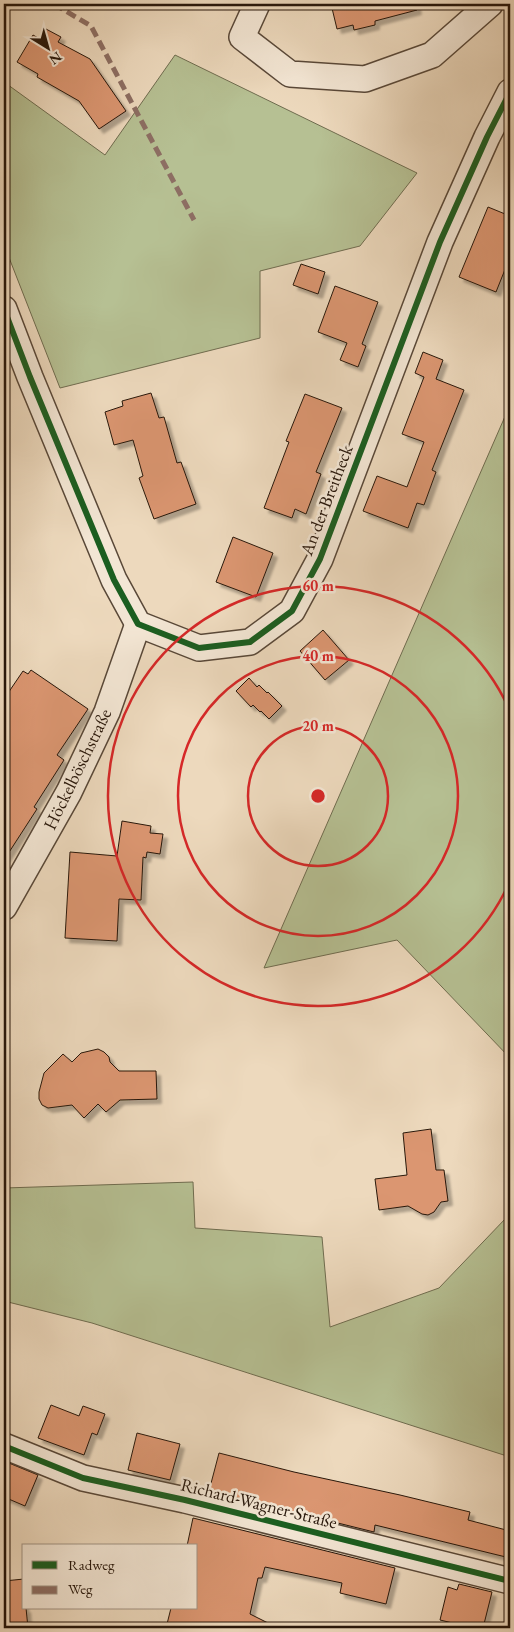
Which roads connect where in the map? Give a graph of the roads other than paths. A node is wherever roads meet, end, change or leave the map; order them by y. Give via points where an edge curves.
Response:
1 (257, 4) edge
2 (490, 4) edge
3 (510, 92) edge
4 (4, 309) edge
5 (138, 624) junction
6 (4, 907) edge
7 (4, 1446) edge
8 (510, 1581) edge

1 - 2 street via 242,37 290,74 365,80 432,55
3 - 5 street, An der Breitheck via 440,242 320,559 292,611 250,642 198,648
4 - 5 street via 114,580
5 - 6 street, Höckelböschstraße via 107,712 74,783
7 - 8 street, Richard-Wagner-Straße via 83,1478 185,1500

